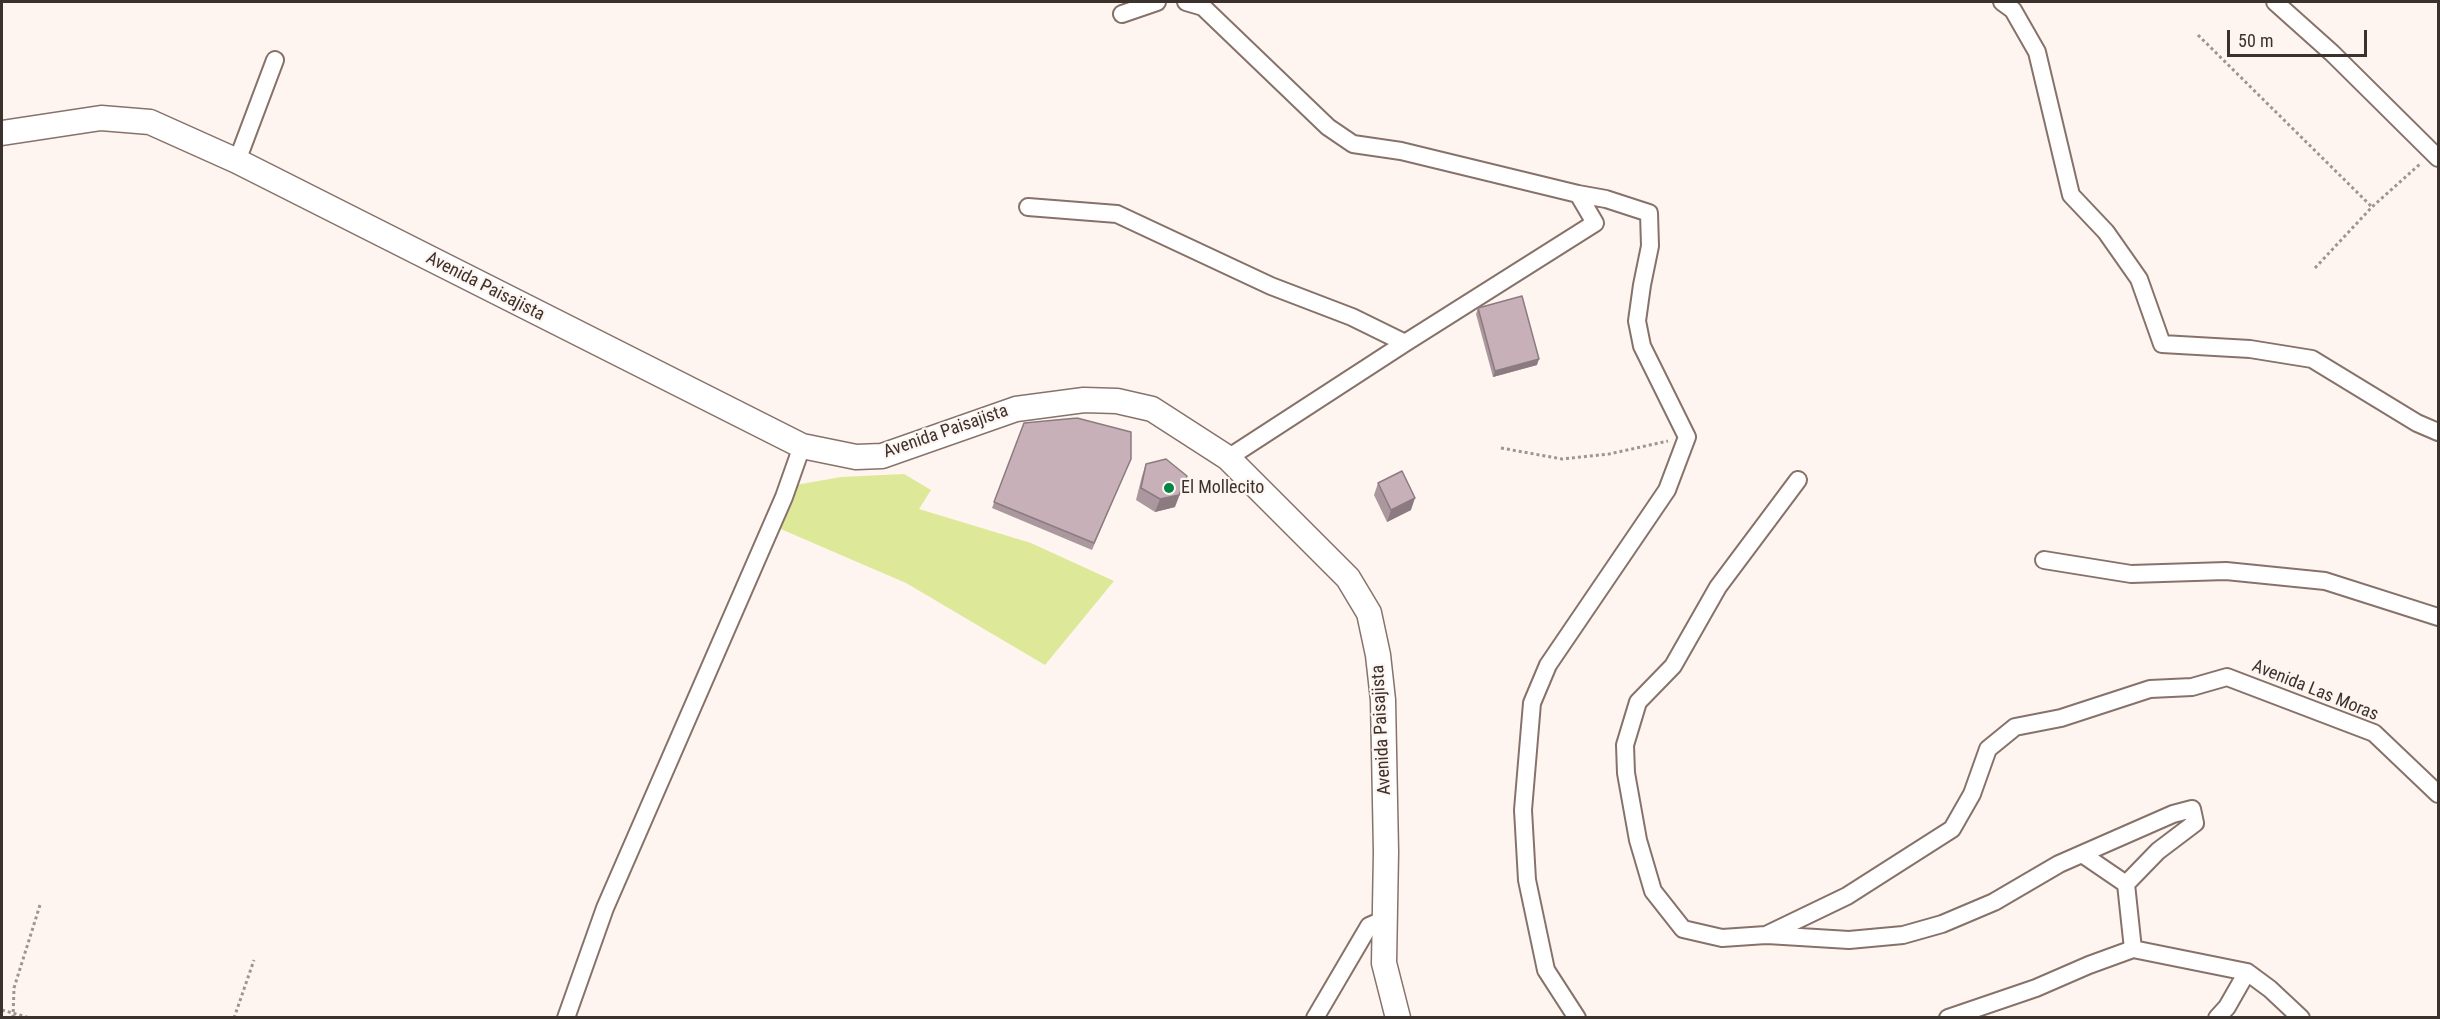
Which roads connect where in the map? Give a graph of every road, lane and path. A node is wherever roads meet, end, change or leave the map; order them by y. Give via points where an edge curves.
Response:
1 (1157, 2) edge
2 (1186, 2) edge
3 (2002, 2) edge
4 (2275, 2) edge
5 (1122, 14) dead end
6 (2198, 35) dead end
7 (275, 60) dead end
8 (2, 133) edge
9 (2436, 155) edge
10 (237, 161) junction
11 (1578, 194) junction
12 (1028, 207) dead end
13 (2372, 207) junction
14 (2315, 268) dead end
15 (1405, 343) junction
16 (2439, 432) edge
17 (1687, 437) junction
18 (802, 446) junction
19 (1501, 448) dead end
20 (1228, 458) junction
21 (1798, 480) dead end
22 (2044, 560) dead end
23 (2439, 617) edge
24 (2439, 794) edge
25 (2082, 854) junction
26 (2126, 884) junction
27 (40, 905) dead end
28 (1385, 919) junction
29 (1766, 935) junction
30 (2133, 949) junction
31 (254, 960) dead end
32 (2247, 972) junction
33 (2, 1010) edge
34 (13, 1016) edge
35 (30, 1017) edge
36 (234, 1017) edge
37 (566, 1017) edge
38 (1315, 1017) edge
39 (1398, 1017) edge
40 (1577, 1017) edge
41 (1948, 1017) edge
42 (2217, 1017) edge
43 (2301, 1017) edge

1 - 5 street
2 - 11 street via 1203,7 1328,127 1353,144 1401,151
3 - 16 street via 2013,9 2037,52 2071,195 2106,232 2139,279 2162,344 2250,349 2312,359 2417,423
4 - 9 street
6 - 13 path
7 - 10 street
8 - 10 main road, Avenida Paisajista via 100,118 150,122
9 - 13 path
10 - 18 main road, Avenida Paisajista
11 - 15 street via 1595,223
11 - 17 street via 1649,213 1650,246 1637,321 1642,346
12 - 15 street via 1118,214
13 - 14 path
15 - 20 street
17 - 19 path via 1609,454 1562,459
17 - 40 street via 1667,490 1548,665 1532,704 1523,810 1527,880 1546,970
18 - 20 main road, Avenida Paisajista via 856,457 882,456 1016,409 1084,400 1117,401 1152,409
18 - 37 street via 779,508 605,908
20 - 28 main road, Avenida Paisajista via 1348,578 1369,614 1383,700
21 - 29 street via 1718,587 1673,666 1638,702 1625,745 1638,840 1653,891 1683,929 1722,938
22 - 23 street via 2131,574 2226,572 2325,581
24 - 29 street, Avenida Las Moras via 2374,733 2227,677 2192,687 2150,689 2061,718 2015,727 1988,749 1972,794 1952,829 1847,896
25 - 26 street
25 - 26 street via 2192,809 2195,823 2158,851
25 - 29 street via 1994,902 1903,935 1850,940
26 - 30 street
27 - 34 path via 14,988
28 - 38 street via 1369,926
28 - 39 main road, Avenida Paisajista via 1384,963
30 - 32 street
30 - 41 street via 2036,988
31 - 36 path
32 - 42 street
32 - 43 street
33 - 34 path
34 - 35 path

